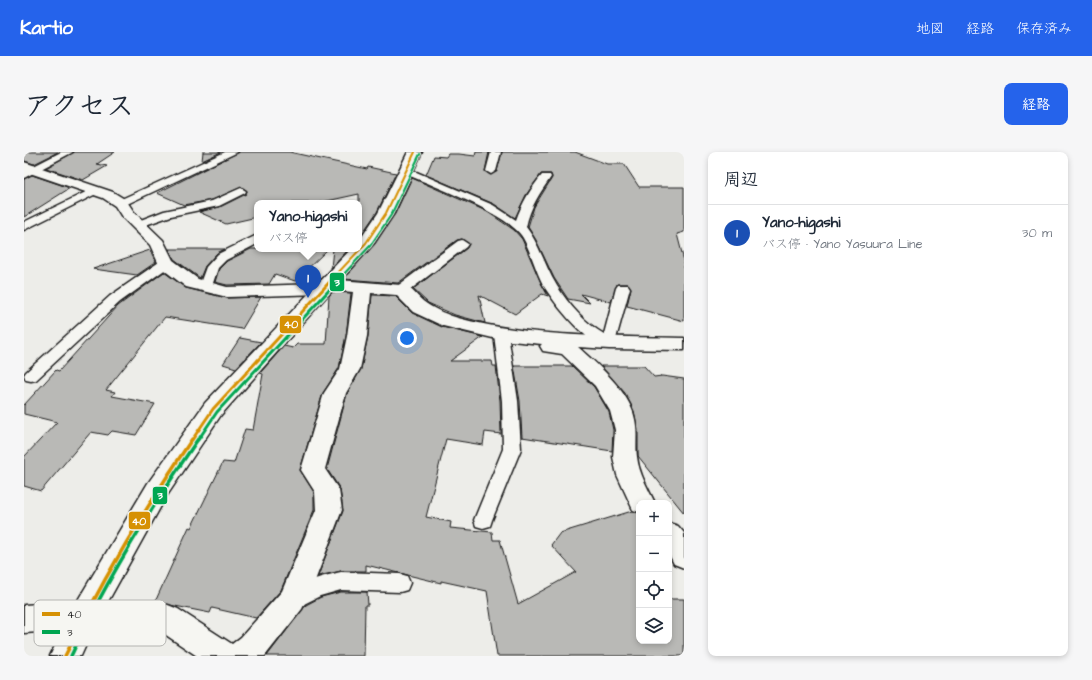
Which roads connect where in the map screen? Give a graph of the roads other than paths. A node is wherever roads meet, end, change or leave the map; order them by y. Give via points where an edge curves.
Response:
1 (68, 152) edge
2 (233, 152) edge
3 (496, 152) edge
4 (410, 158) edge
5 (27, 170) edge
6 (491, 170) dead end
7 (546, 177) dead end
8 (96, 190) junction
9 (240, 191) dead end
10 (121, 203) junction
11 (137, 225) junction
12 (24, 226) edge
13 (520, 227) junction
14 (254, 241) edge
15 (462, 244) dead end
16 (362, 247) edge
17 (358, 252) edge
18 (166, 263) junction
19 (206, 286) junction
20 (363, 286) junction
21 (325, 287) junction
22 (623, 288) dead end
23 (401, 290) junction
24 (501, 334) junction
25 (525, 337) junction
26 (609, 343) junction
27 (684, 344) edge
28 (31, 376) dead end
29 (641, 500) edge
30 (483, 520) dead end
31 (671, 536) edge
32 (684, 556) edge
33 (400, 582) dead end
34 (94, 600) edge
35 (292, 600) junction
36 (34, 618) edge
37 (24, 619) edge
38 (166, 619) edge
39 (70, 646) edge
40 (65, 656) edge
41 (224, 656) edge
42 (241, 656) edge

1 - 5 lane
2 - 10 lane
3 - 6 lane
4 - 13 lane
4 - 16 street via 386,213
5 - 8 street
7 - 13 lane via 535,188
8 - 10 street
8 - 12 lane
9 - 11 lane via 215,204 168,213
10 - 11 street
11 - 18 street via 157,243
13 - 26 lane via 528,237 560,298 584,328
14 - 19 lane via 222,257 212,267
15 - 23 lane
17 - 21 street
18 - 19 street via 192,283
18 - 28 lane via 115,299
19 - 21 street via 227,292
20 - 21 street
20 - 23 street
20 - 35 street via 350,369 335,393 314,470 327,490 330,510
21 - 34 street via 213,409 158,490
22 - 26 lane
23 - 24 street via 420,308 450,322
24 - 25 street
24 - 30 lane via 510,401 512,449
25 - 26 street
25 - 29 street via 535,344 568,349 602,381 621,410 626,430 625,457 629,474
26 - 27 street
31 - 32 street
33 - 35 lane via 341,581 316,588
35 - 42 street via 252,648
36 - 37 street
38 - 41 street
39 - 40 street

